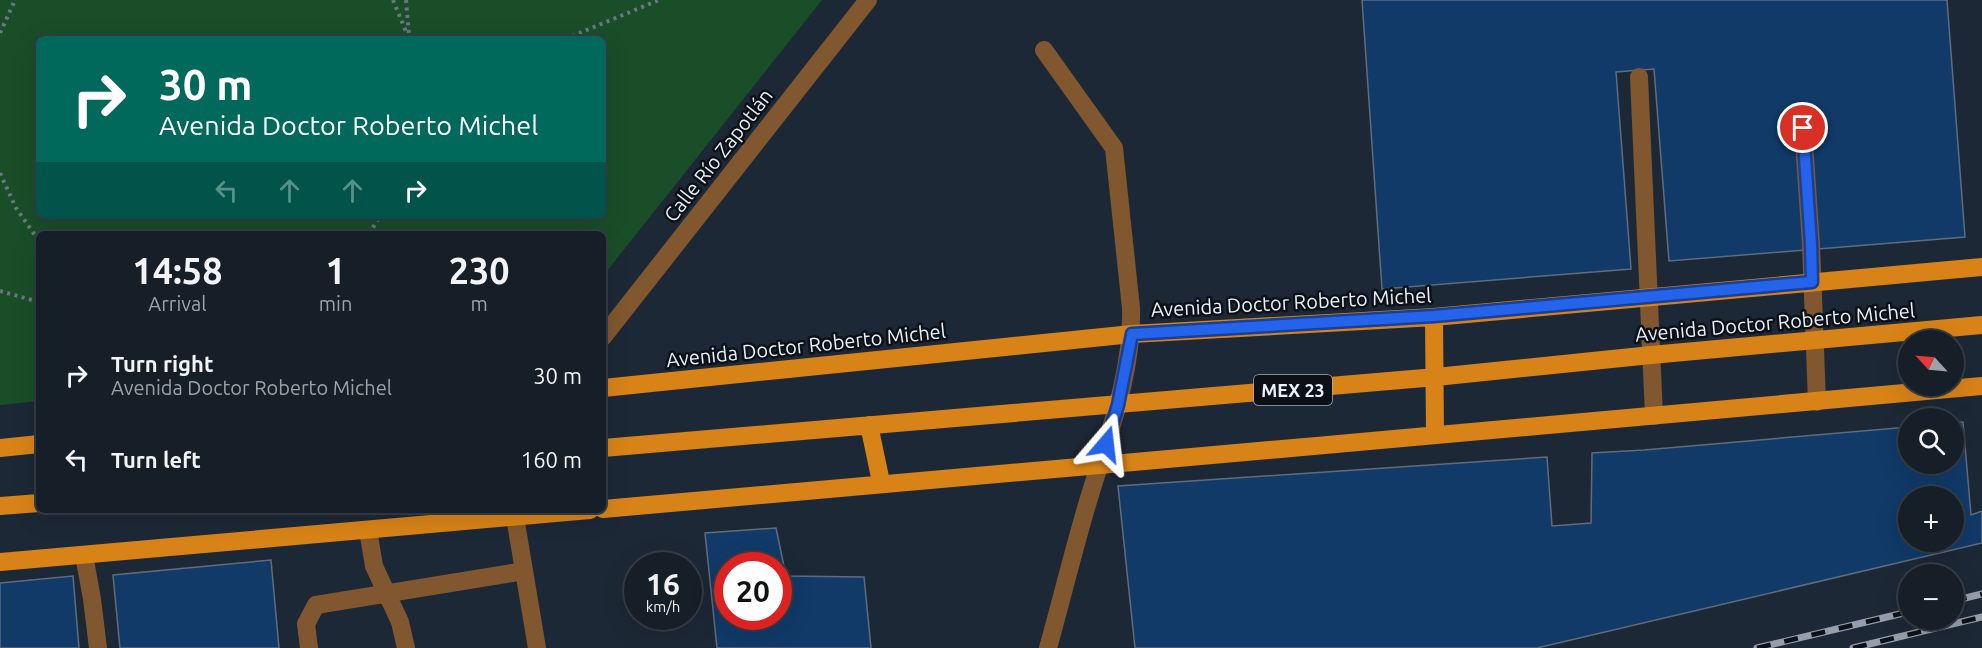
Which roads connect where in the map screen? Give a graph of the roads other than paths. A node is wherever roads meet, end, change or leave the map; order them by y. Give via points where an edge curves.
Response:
1 (868, 0) edge
2 (1044, 50) dead end
3 (1639, 77) dead end
4 (1803, 128) dead end
5 (1982, 267) edge
6 (1812, 282) junction
7 (1649, 297) junction
8 (1434, 316) junction
9 (1982, 326) edge
10 (606, 333) edge
11 (1132, 334) junction
12 (1814, 340) junction
13 (1651, 355) junction
14 (1436, 377) junction
15 (1982, 386) edge
16 (606, 388) edge
17 (1817, 402) junction
18 (1118, 405) junction
19 (1654, 416) junction
20 (869, 425) junction
21 (1435, 435) junction
22 (36, 444) edge
23 (0, 448) edge
24 (606, 448) edge
25 (1100, 464) junction
26 (881, 482) junction
27 (36, 502) edge
28 (0, 506) edge
29 (606, 509) edge
30 (534, 513) edge
31 (516, 514) edge
32 (368, 530) junction
33 (84, 555) junction
34 (0, 562) edge
35 (524, 571) junction
36 (387, 593) junction
37 (98, 648) edge
38 (309, 648) edge
39 (406, 648) edge
40 (537, 648) edge
41 (1048, 648) edge

1 - 10 street, Calle Río Zapotlán
2 - 11 street via 1114,148
3 - 7 street
4 - 6 street
5 - 6 main road, Avenida Doctor Roberto Michel
6 - 7 main road, Avenida Doctor Roberto Michel
6 - 12 street
7 - 8 main road, Avenida Doctor Roberto Michel
7 - 13 street
8 - 11 main road, Avenida Doctor Roberto Michel
8 - 14 main road
9 - 12 main road, Avenida Doctor Roberto Michel / MEX 23
11 - 16 main road, Avenida Doctor Roberto Michel
11 - 18 street
12 - 13 main road, Avenida Doctor Roberto Michel / MEX 23
12 - 17 street
13 - 14 main road, Avenida Doctor Roberto Michel / MEX 23
13 - 19 street
14 - 18 main road, Avenida Doctor Roberto Michel / MEX 23
14 - 21 main road
15 - 17 main road
17 - 19 main road
18 - 20 main road, Avenida Doctor Roberto Michel / MEX 23
18 - 25 street
19 - 21 main road
20 - 24 main road, Avenida Doctor Roberto Michel / MEX 23
20 - 26 main road
21 - 25 main road
22 - 23 main road
25 - 26 main road
25 - 41 street
26 - 29 main road
27 - 28 main road
30 - 31 main road
31 - 32 main road
31 - 35 street
32 - 33 main road
32 - 36 street via 374,566
33 - 34 main road
33 - 37 street
35 - 36 street
35 - 40 street
36 - 38 street via 316,605 306,624
36 - 39 street

